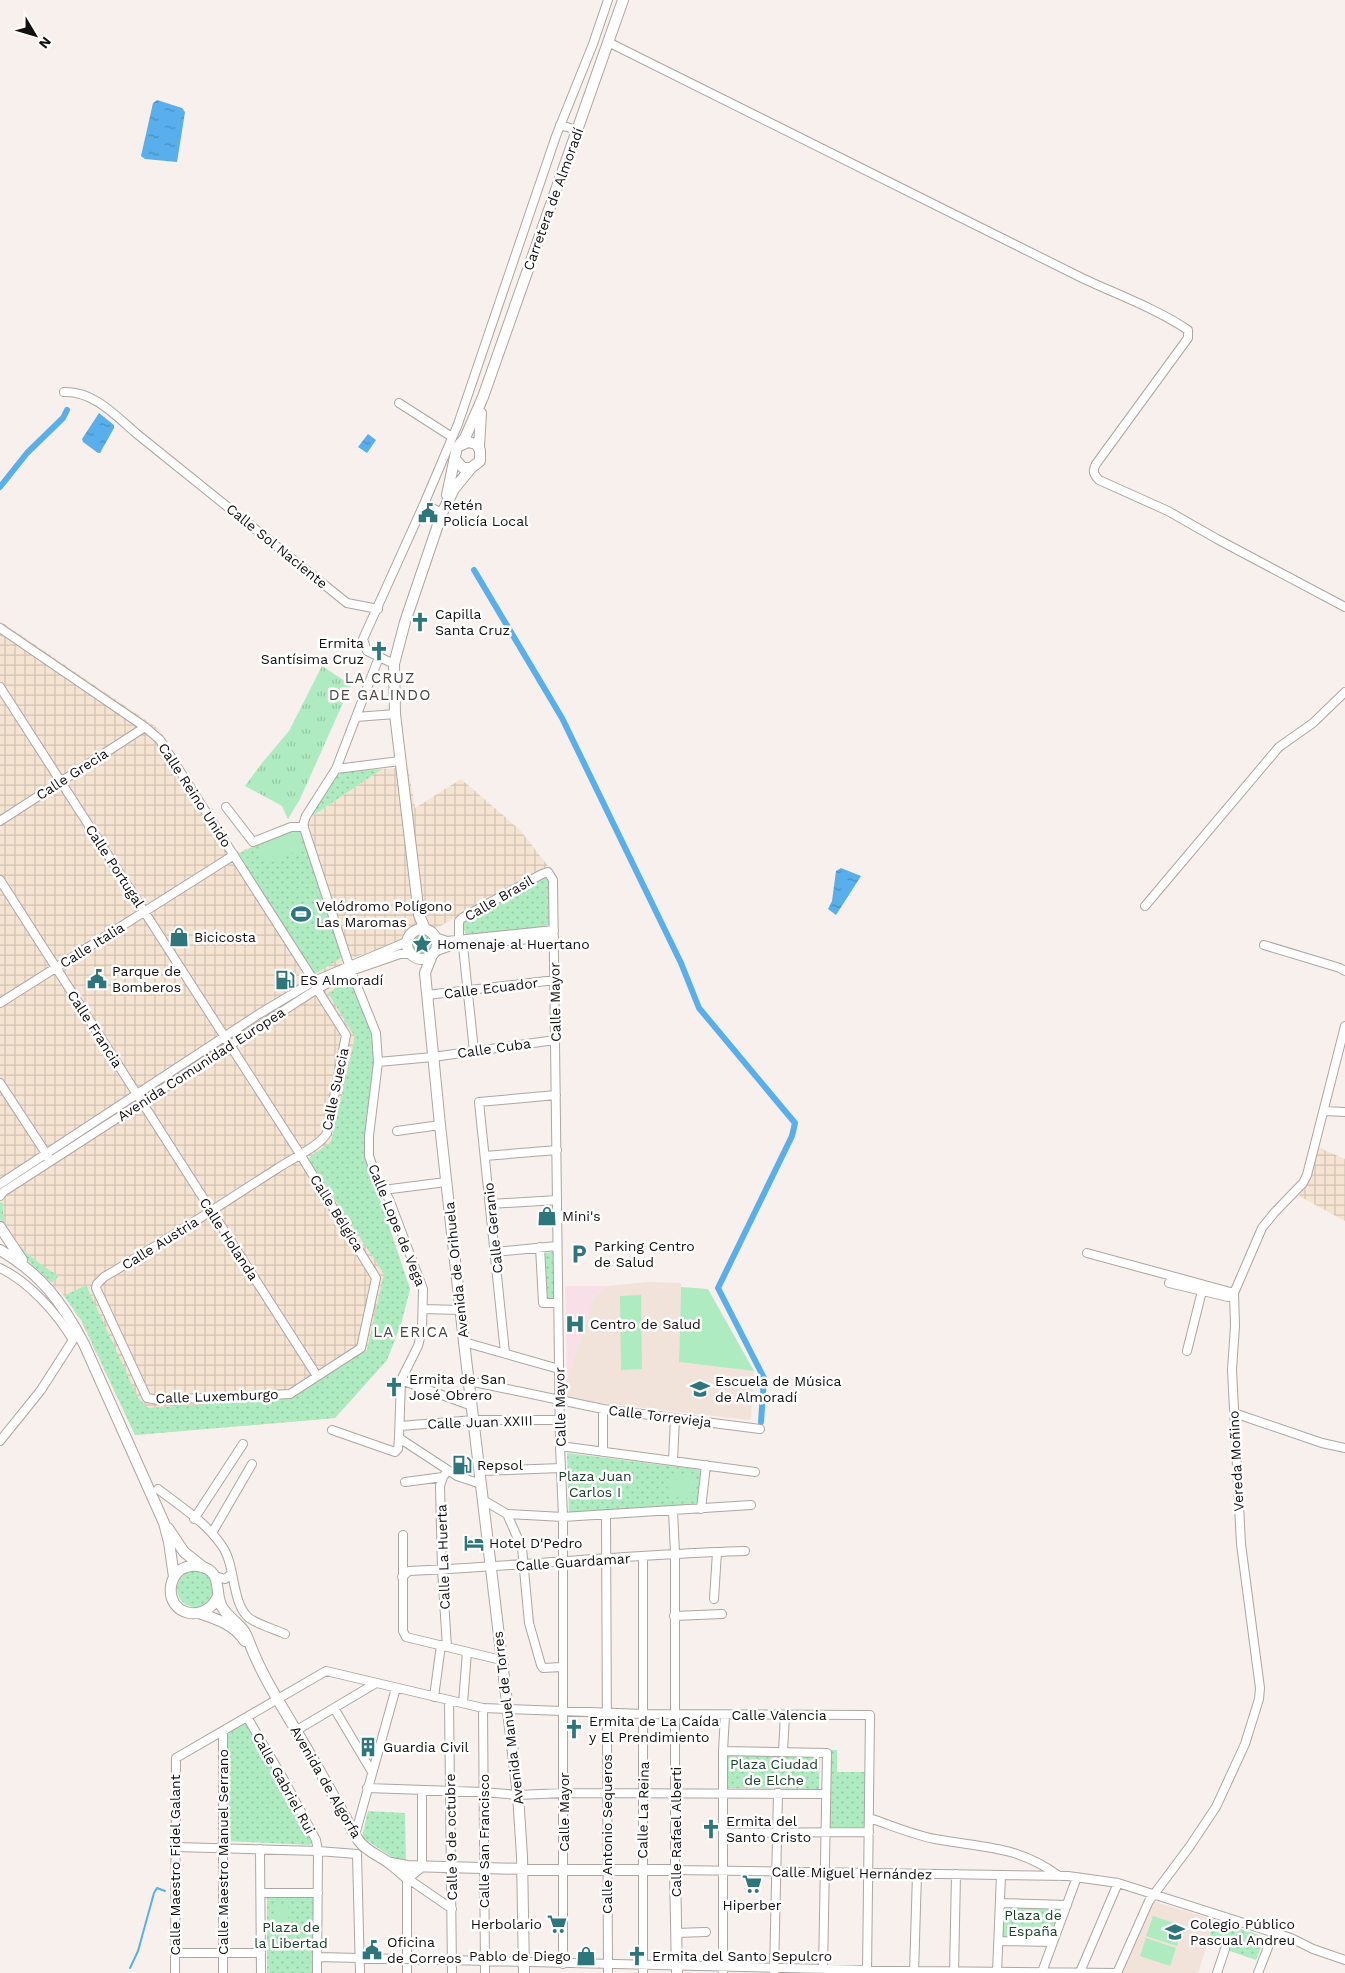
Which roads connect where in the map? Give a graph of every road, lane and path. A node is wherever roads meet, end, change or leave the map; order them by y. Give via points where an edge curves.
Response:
1 (608, 0) edge
2 (623, 0) edge
3 (608, 42) junction
4 (560, 125) junction
5 (577, 130) junction
6 (64, 392) dead end
7 (483, 397) junction
8 (398, 403) dead end
9 (456, 441) junction
10 (479, 447) junction
11 (455, 459) junction
12 (471, 468) junction
13 (424, 504) junction
14 (443, 510) junction
15 (1345, 607) edge
16 (378, 609) junction
17 (0, 628) edge
18 (379, 657) junction
19 (394, 664) junction
20 (0, 687) edge
21 (1345, 692) edge
22 (395, 714) junction
23 (356, 717) junction
24 (145, 726) junction
25 (400, 762) junction
26 (336, 768) junction
27 (61, 782) junction
28 (226, 807) dead end
29 (0, 821) edge
30 (304, 827) junction
31 (234, 855) junction
32 (0, 880) edge
33 (554, 880) joint
34 (1145, 906) dead end
35 (144, 912) junction
36 (419, 915) junction
37 (425, 929) junction
38 (414, 931) junction
39 (554, 933) junction
40 (435, 937) junction
41 (408, 939) junction
42 (461, 943) junction
43 (1264, 945) dead end
44 (433, 954) junction
45 (414, 956) junction
46 (56, 968) junction
47 (350, 968) junction
48 (1345, 971) edge
49 (425, 972) junction
50 (555, 980) junction
51 (314, 981) junction
52 (317, 989) junction
53 (468, 991) junction
54 (427, 995) junction
55 (0, 1003) edge
56 (1345, 1026) edge
57 (224, 1037) junction
58 (555, 1040) junction
59 (230, 1045) junction
60 (474, 1051) junction
61 (434, 1057) junction
62 (378, 1062) junction
63 (0, 1083) edge
64 (137, 1094) junction
65 (556, 1095) junction
66 (142, 1101) junction
67 (1324, 1111) junction
68 (1345, 1112) edge
69 (440, 1125) junction
70 (397, 1131) dead end
71 (557, 1150) junction
72 (47, 1154) junction
73 (300, 1154) junction
74 (485, 1156) junction
75 (52, 1162) junction
76 (446, 1182) junction
77 (0, 1184) edge
78 (383, 1190) junction
79 (0, 1196) edge
80 (557, 1200) junction
81 (490, 1204) junction
82 (212, 1211) junction
83 (0, 1227) edge
84 (558, 1246) junction
85 (540, 1247) junction
86 (0, 1250) edge
87 (495, 1252) junction
88 (1087, 1253) dead end
89 (0, 1268) edge
90 (32, 1272) junction
91 (1169, 1283) dead end
92 (97, 1284) joint
93 (1202, 1290) junction
94 (1234, 1296) junction
95 (558, 1303) junction
96 (423, 1309) junction
97 (461, 1310) junction
98 (464, 1342) junction
99 (1187, 1351) dead end
100 (505, 1353) junction
101 (559, 1370) junction
102 (317, 1376) junction
103 (401, 1380) junction
104 (469, 1382) junction
105 (559, 1400) junction
106 (472, 1406) junction
107 (603, 1408) junction
108 (1234, 1412) junction
109 (675, 1418) junction
110 (474, 1420) junction
111 (560, 1420) junction
112 (400, 1426) junction
113 (760, 1429) dead end
114 (332, 1430) dead end
115 (399, 1438) junction
116 (0, 1440) edge
117 (243, 1444) dead end
118 (560, 1446) junction
119 (1345, 1448) edge
120 (603, 1452) junction
121 (673, 1461) junction
122 (252, 1464) dead end
123 (706, 1465) junction
124 (561, 1468) junction
125 (448, 1470) junction
126 (480, 1472) junction
127 (755, 1472) dead end
128 (443, 1478) junction
129 (405, 1482) dead end
130 (481, 1484) junction
131 (158, 1489) dead end
132 (483, 1500) junction
133 (751, 1505) dead end
134 (701, 1509) junction
135 (673, 1511) junction
136 (507, 1514) junction
137 (606, 1514) junction
138 (563, 1517) junction
139 (194, 1518) junction
140 (164, 1523) junction
141 (212, 1533) junction
142 (403, 1535) dead end
143 (745, 1551) dead end
144 (717, 1552) junction
145 (675, 1553) junction
146 (644, 1557) junction
147 (606, 1559) junction
148 (562, 1562) junction
149 (525, 1564) junction
150 (203, 1567) junction
151 (491, 1568) junction
152 (442, 1569) junction
153 (232, 1573) junction
154 (215, 1576) junction
155 (174, 1577) junction
156 (402, 1577) junction
157 (235, 1584) junction
158 (218, 1593) junction
159 (714, 1599) dead end
160 (199, 1613) junction
161 (722, 1614) dead end
162 (674, 1616) junction
163 (285, 1634) dead end
164 (444, 1646) junction
165 (252, 1650) junction
166 (467, 1652) junction
167 (502, 1660) junction
168 (562, 1667) junction
169 (376, 1683) junction
170 (396, 1688) junction
171 (434, 1697) junction
172 (278, 1700) junction
173 (449, 1700) junction
174 (463, 1704) junction
175 (334, 1708) junction
176 (483, 1708) junction
177 (508, 1710) junction
178 (564, 1712) junction
179 (606, 1714) junction
180 (644, 1714) junction
181 (675, 1715) junction
182 (725, 1715) junction
183 (785, 1715) junction
184 (247, 1717) junction
185 (297, 1730) junction
186 (223, 1731) junction
187 (722, 1751) junction
188 (783, 1751) junction
189 (176, 1758) joint
190 (372, 1772) junction
191 (367, 1788) junction
192 (422, 1790) junction
193 (450, 1791) junction
194 (484, 1792) junction
195 (564, 1793) junction
196 (644, 1793) junction
197 (723, 1793) junction
198 (778, 1793) junction
199 (607, 1794) junction
200 (675, 1794) junction
201 (826, 1794) junction
202 (518, 1795) junction
203 (869, 1818) junction
204 (723, 1832) junction
205 (777, 1832) junction
206 (826, 1832) junction
207 (869, 1832) junction
208 (356, 1835) junction
209 (176, 1846) junction
210 (223, 1848) junction
211 (260, 1849) junction
212 (360, 1850) junction
213 (318, 1851) junction
214 (390, 1863) junction
215 (407, 1866) junction
216 (422, 1866) junction
217 (451, 1867) junction
218 (484, 1867) junction
219 (522, 1868) junction
220 (642, 1869) junction
221 (563, 1870) junction
222 (606, 1870) junction
223 (675, 1870) junction
224 (723, 1870) junction
225 (776, 1871) junction
226 (825, 1872) junction
227 (869, 1873) junction
228 (917, 1874) junction
229 (956, 1874) junction
230 (1001, 1875) junction
231 (1059, 1876) junction
232 (1077, 1877) junction
233 (407, 1878) junction
234 (1118, 1883) junction
235 (261, 1892) junction
236 (318, 1892) junction
237 (1154, 1895) junction
238 (1000, 1904) junction
239 (1066, 1905) junction
240 (452, 1909) junction
241 (706, 1932) dead end
242 (1274, 1932) junction
243 (676, 1933) junction
244 (999, 1941) junction
245 (1053, 1942) junction
246 (1225, 1949) dead end
247 (175, 1953) junction
248 (223, 1953) junction
249 (261, 1953) junction
250 (317, 1957) junction
251 (360, 1958) junction
252 (407, 1959) junction
253 (452, 1960) junction
254 (1345, 1960) edge
255 (485, 1961) junction
256 (524, 1961) junction
257 (607, 1963) junction
258 (563, 1964) junction
259 (643, 1964) junction
260 (677, 1969) edge
261 (723, 1969) edge
262 (774, 1970) edge
263 (823, 1971) edge
264 (867, 1971) edge
265 (914, 1972) edge
266 (954, 1972) edge
267 (998, 1972) edge
268 (1042, 1972) junction
269 (1080, 1972) edge
270 (175, 1973) edge
271 (224, 1973) edge
272 (261, 1973) edge
273 (317, 1973) edge
274 (360, 1973) edge
275 (408, 1973) edge
276 (452, 1973) edge
277 (485, 1973) edge
278 (524, 1973) edge
279 (608, 1973) edge
280 (643, 1973) edge
281 (964, 1973) edge
282 (1117, 1973) edge
283 (1217, 1973) edge
284 (1258, 1973) edge

1 - 4 street
2 - 3 main road, Carretera de Almoradí
3 - 5 main road, Carretera de Almoradí
3 - 15 street via 1188,330 1188,338 1096,464 1095,475 1099,480 1168,511
4 - 5 street
4 - 9 street
5 - 7 main road, Carretera de Almoradí
6 - 16 street, Calle Sol Naciente via 80,394 109,409 347,603
7 - 9 main road via 465,438
7 - 10 main road
8 - 9 street
9 - 10 main road
9 - 11 main road
9 - 13 street
10 - 12 main road via 481,458
11 - 12 main road via 463,468
11 - 14 main road
12 - 14 main road
13 - 14 street
13 - 16 street
14 - 19 main road
16 - 18 street via 363,639 367,651
17 - 24 street, Calle Reino Unido
18 - 19 street
18 - 23 street
19 - 22 main road
20 - 27 street, Calle Portugal
21 - 34 street via 1279,748
22 - 23 street
22 - 25 main road
23 - 26 street
24 - 27 street, Calle Grecia
24 - 31 street, Calle Reino Unido via 160,740
25 - 26 street
25 - 36 main road
26 - 30 street via 304,820
27 - 29 street, Calle Grecia
27 - 35 street, Calle Portugal
28 - 30 street via 253,842 291,827
30 - 47 street, Calle Lope de Vega
31 - 35 street, Calle Italia
31 - 51 street, Calle Reino Unido
32 - 46 street, Calle Francia
33 - 39 street, Calle Mayor
33 - 42 street, Calle Brasil via 548,872 542,874 462,918 459,921
35 - 46 street, Calle Italia
35 - 57 street, Calle Portugal
36 - 37 main road
36 - 38 main road
37 - 38 main road
37 - 40 main road
38 - 41 main road
39 - 42 street
39 - 50 street, Calle Mayor
40 - 42 street
40 - 44 main road
41 - 45 main road via 407,947
41 - 47 street, Avenida Comunidad Europea
42 - 44 street
42 - 53 street
43 - 48 street
44 - 45 main road via 425,958
44 - 49 main road, Avenida de Orihuela
45 - 47 street, Avenida Comunidad Europea via 400,954
45 - 49 main road, Avenida de Orihuela
46 - 55 street, Calle Italia
46 - 64 street, Calle Francia
47 - 51 street, Avenida Comunidad Europea
47 - 52 street, Avenida Comunidad Europea
47 - 62 street, Calle Lope de Vega via 376,1033
49 - 54 main road, Avenida de Orihuela
50 - 53 street, Calle Ecuador
50 - 58 street, Calle Mayor
51 - 52 street, Calle Reino Unido
51 - 57 street, Avenida Comunidad Europea
52 - 59 street, Avenida Comunidad Europea
52 - 73 street, Calle Suecia via 346,1035 327,1133
53 - 54 street, Calle Ecuador
53 - 60 street
54 - 61 main road, Avenida de Orihuela
56 - 67 street, Vereda Moñino
57 - 59 street, Calle Portugal
57 - 64 street, Avenida Comunidad Europea
58 - 60 street, Calle Cuba
58 - 65 street, Calle Mayor
59 - 66 street, Avenida Comunidad Europea
59 - 73 street, Calle Bélgica
60 - 61 street, Calle Cuba
61 - 62 street, Calle Cuba
61 - 69 main road, Avenida de Orihuela
62 - 78 street, Calle Lope de Vega via 369,1156
63 - 72 street
64 - 66 street, Calle Francia
64 - 72 street, Avenida Comunidad Europea
65 - 71 street, Calle Mayor
65 - 74 street, Calle Geranio via 479,1102
66 - 75 street, Avenida Comunidad Europea
66 - 82 street, Calle Holanda
67 - 68 street
67 - 94 street, Vereda Moñino via 1307,1175 1262,1228
69 - 70 street
69 - 76 main road, Avenida de Orihuela
71 - 74 street
71 - 80 street, Calle Mayor
72 - 75 street
72 - 77 street, Avenida Comunidad Europea
73 - 82 street, Calle Austria
73 - 102 street, Calle Bélgica via 376,1278 362,1348
74 - 81 street, Calle Geranio
75 - 79 street, Avenida Comunidad Europea
76 - 78 street
76 - 97 main road, Avenida de Orihuela
78 - 96 street, Calle Lope de Vega via 423,1289
80 - 81 street
80 - 84 street, Calle Mayor
81 - 87 street, Calle Geranio
82 - 92 street, Calle Austria
82 - 102 street, Calle Holanda
83 - 90 main road
84 - 85 street
84 - 95 street, Calle Mayor
85 - 87 street
85 - 95 street via 543,1303
86 - 90 main road
87 - 100 street, Calle Geranio
88 - 94 street
89 - 116 street via 36,1294 73,1340 36,1398
90 - 140 main road via 61,1304 84,1344
91 - 93 street
92 - 102 street, Calle Luxemburgo via 97,1293 136,1378 151,1400 290,1394
93 - 94 street
93 - 99 street
94 - 108 street, Vereda Moñino
95 - 101 street, Calle Mayor
96 - 97 street
96 - 103 street, Calle Lope de Vega via 418,1346
97 - 98 main road, Avenida de Orihuela
98 - 100 street
98 - 104 main road, Avenida de Orihuela
100 - 101 street
101 - 105 street, Calle Mayor
103 - 106 street
103 - 112 street, Calle Lope de Vega
104 - 105 street, Calle Torrevieja
104 - 106 main road, Avenida de Orihuela
105 - 107 street, Calle Torrevieja
105 - 111 street, Calle Mayor
106 - 110 main road, Avenida de Orihuela
107 - 109 street, Calle Torrevieja
107 - 120 street
108 - 119 street via 1322,1444
108 - 237 street, Vereda Moñino via 1240,1544 1259,1699 1244,1744 1216,1807
109 - 113 street, Calle Torrevieja
109 - 121 street
110 - 111 street, Calle Juan XXIII
110 - 112 street, Calle Juan XXIII
110 - 126 main road, Avenida de Orihuela
111 - 118 street, Calle Mayor
112 - 115 street, Calle Lope de Vega
114 - 115 street via 395,1452
115 - 125 street
117 - 139 street
118 - 120 street
118 - 124 street, Calle Mayor
120 - 121 street
121 - 123 street
122 - 141 street
123 - 127 street
123 - 134 street
124 - 126 street
124 - 138 street, Calle Mayor
125 - 128 street, Calle La Huerta
125 - 130 street
126 - 130 main road, Avenida de Orihuela
128 - 129 street
128 - 152 street, Calle La Huerta via 440,1486
130 - 132 main road, Avenida de Orihuela
131 - 139 street
132 - 136 street
132 - 151 main road, Avenida de Orihuela
133 - 134 street
134 - 135 street
135 - 137 street
135 - 145 street, Calle Rafael Alberti
136 - 138 street
136 - 149 street via 521,1542
137 - 138 street
137 - 147 street, Calle Antonio Sequeros
138 - 148 street, Calle Mayor
139 - 141 street
140 - 150 main road via 184,1552
140 - 155 main road
141 - 153 street via 226,1552
142 - 156 street
143 - 144 street, Calle Guardamar
144 - 145 street, Calle Guardamar
144 - 159 street
145 - 146 street, Calle Guardamar
145 - 162 street, Calle Rafael Alberti
146 - 147 street, Calle Guardamar
146 - 180 street, Calle La Reina
147 - 148 street, Calle Guardamar
147 - 179 street, Calle Antonio Sequeros
148 - 149 street, Calle Guardamar
148 - 168 street, Calle Mayor
149 - 151 street, Calle Guardamar
149 - 168 street via 529,1623 541,1665 544,1668
150 - 154 main road
150 - 155 main road via 187,1567
151 - 152 street, Calle Guardamar
151 - 167 main road, Avenida Manuel de Torres
152 - 156 street, Calle Guardamar via 409,1570
152 - 164 street, Calle La Huerta
153 - 154 street via 225,1579
153 - 157 street
154 - 158 main road
155 - 160 main road via 171,1593 175,1603 185,1612
156 - 164 street via 403,1631 406,1637
157 - 158 street via 228,1583
157 - 163 street via 241,1605 252,1620
158 - 160 main road via 213,1606
158 - 165 main road, Avenida de Algorfa via 225,1611 245,1631
160 - 165 main road, Avenida de Algorfa via 230,1626
161 - 162 street
162 - 181 street, Calle Rafael Alberti
164 - 166 street
164 - 171 street, Calle La Huerta
165 - 172 main road, Avenida de Algorfa
166 - 167 street
166 - 174 street
167 - 177 main road, Avenida Manuel de Torres
168 - 178 street, Calle Mayor
169 - 170 street, Calle Valencia
169 - 172 street, Calle Valencia via 326,1672
169 - 175 street
170 - 171 street, Calle Valencia
170 - 190 street
171 - 173 street, Calle Valencia
172 - 184 street, Calle Valencia
172 - 185 main road, Avenida de Algorfa
173 - 174 street, Calle Valencia
173 - 193 street, Calle 9 de octubre
174 - 176 street, Calle Valencia
175 - 185 street
175 - 190 street
176 - 177 street, Calle Valencia
176 - 194 street, Calle San Francisco
177 - 178 street, Calle Valencia
177 - 202 main road, Avenida Manuel de Torres
178 - 179 street, Calle Valencia
178 - 195 street, Calle Mayor
179 - 180 street, Calle Valencia
179 - 199 street, Calle Antonio Sequeros
180 - 181 street, Calle Valencia
180 - 196 street, Calle La Reina
181 - 182 street, Calle Valencia
181 - 200 street, Calle Rafael Alberti
182 - 183 street, Calle Valencia
182 - 187 street
183 - 188 street
183 - 203 street, Calle Valencia via 870,1715
184 - 186 street, Calle Valencia
184 - 213 street, Calle Gabriel Rui via 316,1840
185 - 208 main road, Avenida de Algorfa
186 - 189 street, Calle Valencia
186 - 210 street, Calle Maestro Manuel Serrano
187 - 188 street
187 - 197 street
188 - 201 street via 827,1753
189 - 209 street, Calle Maestro Fidel Galant
190 - 191 street
191 - 192 street
191 - 208 street
192 - 193 street
192 - 216 street
193 - 194 street
193 - 217 street, Calle 9 de octubre
194 - 202 street
194 - 218 street, Calle San Francisco
195 - 199 street
195 - 202 street
195 - 221 street, Calle Mayor
196 - 199 street
196 - 200 street
196 - 220 street, Calle La Reina
197 - 198 street
197 - 200 street
197 - 204 street
198 - 201 street
198 - 205 street
199 - 222 street, Calle Antonio Sequeros
200 - 223 street, Calle Rafael Alberti
201 - 206 street
202 - 219 main road, Avenida Manuel de Torres
203 - 207 street
203 - 231 street via 929,1838 1022,1854
204 - 205 street
204 - 224 street
205 - 206 street
205 - 225 street
206 - 207 street
206 - 226 street
207 - 227 street
208 - 212 main road, Avenida de Algorfa
209 - 210 street
209 - 247 street, Calle Maestro Fidel Galant
210 - 211 street
210 - 248 street, Calle Maestro Manuel Serrano
211 - 213 street
211 - 235 street
212 - 213 street
212 - 214 main road, Avenida de Algorfa
212 - 251 street
213 - 236 street
214 - 215 main road, Calle Miguel Hernández
214 - 233 main road, Avenida de Algorfa
215 - 216 main road, Calle Miguel Hernández
215 - 233 street
216 - 217 main road, Calle Miguel Hernández
216 - 233 main road
217 - 218 main road, Calle Miguel Hernández
217 - 240 street, Calle 9 de octubre
218 - 219 main road, Calle Miguel Hernández
218 - 255 street, Calle San Francisco
219 - 221 main road, Calle Miguel Hernández
219 - 256 main road, Avenida Manuel de Torres
220 - 222 main road, Calle Miguel Hernández
220 - 223 main road, Calle Miguel Hernández
220 - 259 street, Calle La Reina
221 - 222 main road, Calle Miguel Hernández
221 - 258 street, Calle Mayor
222 - 257 street, Calle Antonio Sequeros
223 - 224 street, Calle Miguel Hernández
223 - 243 main road, Calle Rafael Alberti
224 - 225 street, Calle Miguel Hernández
224 - 261 street
225 - 226 street, Calle Miguel Hernández
225 - 262 street
226 - 227 street, Calle Miguel Hernández
226 - 263 street
227 - 228 street, Calle Miguel Hernández
227 - 264 street
228 - 229 street, Calle Miguel Hernández
228 - 265 street
229 - 230 street, Calle Miguel Hernández
229 - 266 street
230 - 231 street, Calle Miguel Hernández
230 - 238 street
231 - 232 street, Calle Miguel Hernández
232 - 234 street, Calle Miguel Hernández
232 - 239 street
233 - 240 street, Avenida de Algorfa
233 - 252 street
234 - 237 street, Calle Miguel Hernández
234 - 269 street
235 - 236 street
235 - 249 street
236 - 250 street
237 - 242 street, Calle Miguel Hernández
237 - 282 street, Vereda Moñino
238 - 239 street
238 - 244 street
239 - 245 street
240 - 253 street, Calle 9 de octubre
241 - 243 street
242 - 254 street, Calle Miguel Hernández
242 - 284 street
243 - 260 main road, Calle Rafael Alberti
244 - 245 street
244 - 267 street
245 - 268 street
246 - 283 street
247 - 248 street
247 - 270 street, Calle Maestro Fidel Galant
248 - 249 street
248 - 271 street, Calle Maestro Manuel Serrano
249 - 272 street
250 - 251 street
250 - 273 street
251 - 252 street
251 - 274 street
252 - 253 street
252 - 275 street
253 - 255 street
253 - 276 street, Calle 9 de octubre
255 - 256 street
255 - 277 street, Calle San Francisco
256 - 258 street
256 - 278 main road, Avenida Manuel de Torres
257 - 258 street
257 - 259 street
257 - 279 street, Calle Antonio Sequeros
259 - 260 street
259 - 280 street, Calle La Reina
260 - 261 street
261 - 262 street
262 - 263 street
263 - 264 street
264 - 265 street
265 - 266 street
266 - 267 street
266 - 281 street
267 - 268 street
268 - 269 street
269 - 282 street

